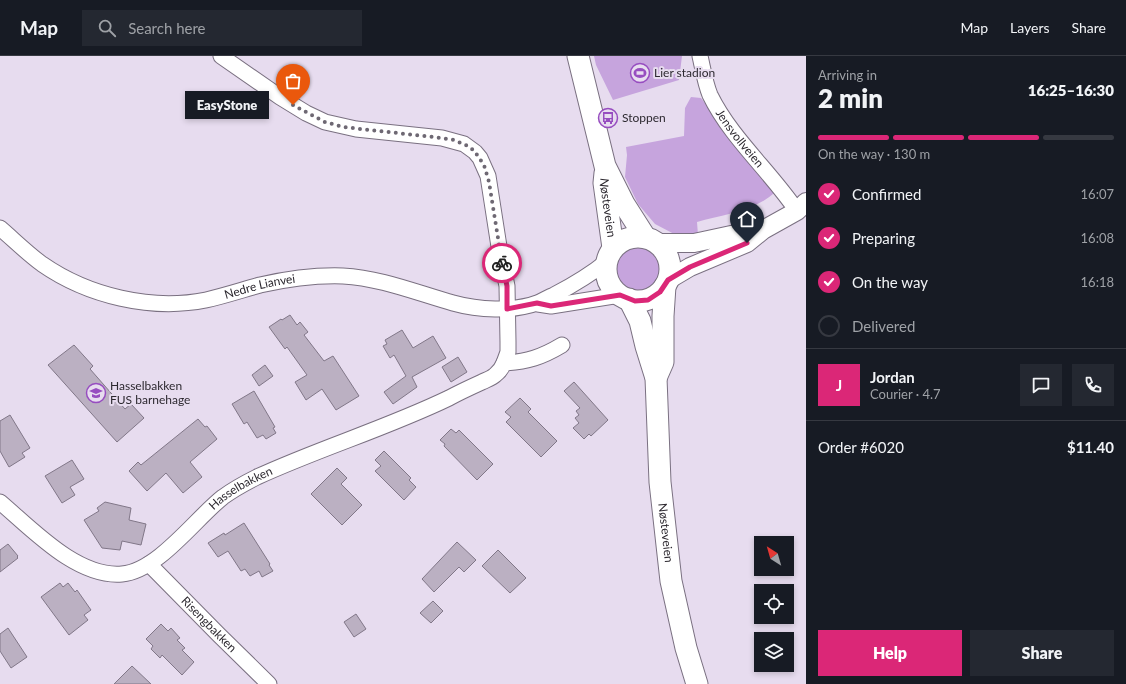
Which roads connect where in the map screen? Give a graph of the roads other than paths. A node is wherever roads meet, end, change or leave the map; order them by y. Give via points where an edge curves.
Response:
1 (221, 56) edge
2 (578, 56) edge
3 (700, 56) edge
4 (606, 166) junction
5 (801, 206) edge
6 (0, 228) edge
7 (763, 230) junction
8 (652, 240) junction
9 (610, 255) junction
10 (667, 283) junction
11 (624, 297) junction
12 (537, 303) junction
13 (507, 309) junction
14 (562, 345) dead end
15 (504, 363) junction
16 (656, 378) junction
17 (0, 502) edge
18 (149, 564) junction
19 (269, 684) edge
20 (698, 684) edge

1 - 13 street via 280,97 325,122 356,129 454,140 470,147 484,165 489,182 507,286
2 - 4 main road, Nøsteveien
3 - 5 street, Jensvollveien via 710,94 733,131 786,194
4 - 8 main road, Nøsteveien via 624,204
4 - 9 main road, Nøsteveien via 604,183
5 - 7 street, Jensvollveien
6 - 13 street, Nedre Lianvei via 42,263 68,280 112,296 144,302 185,303 282,280 342,276 376,281 455,304 482,309
7 - 8 street, Jensvollveien via 694,243
7 - 10 street, Jensvollveien via 747,243 690,267
8 - 9 main road via 638,236 627,238
8 - 10 main road via 663,248 669,259 670,272
9 - 11 main road via 606,273 608,280
9 - 12 street, Nedre Lianvei via 587,277
10 - 11 main road via 660,292 648,300 635,301
10 - 16 main road, Nøsteveien via 663,316 663,362
11 - 12 street, Nedre Lianvei via 551,306
11 - 16 main road, Nøsteveien via 640,321
12 - 13 street, Nedre Lianvei
13 - 15 street, Hasselbakken via 508,347
14 - 15 street via 531,360
15 - 18 street, Hasselbakken via 495,376 444,400 236,488
16 - 20 main road, Nøsteveien via 659,468 671,581 686,648
17 - 18 street, Hasselbakken via 64,555 86,568 106,574 119,574 132,572
18 - 19 street, Risengbakken

